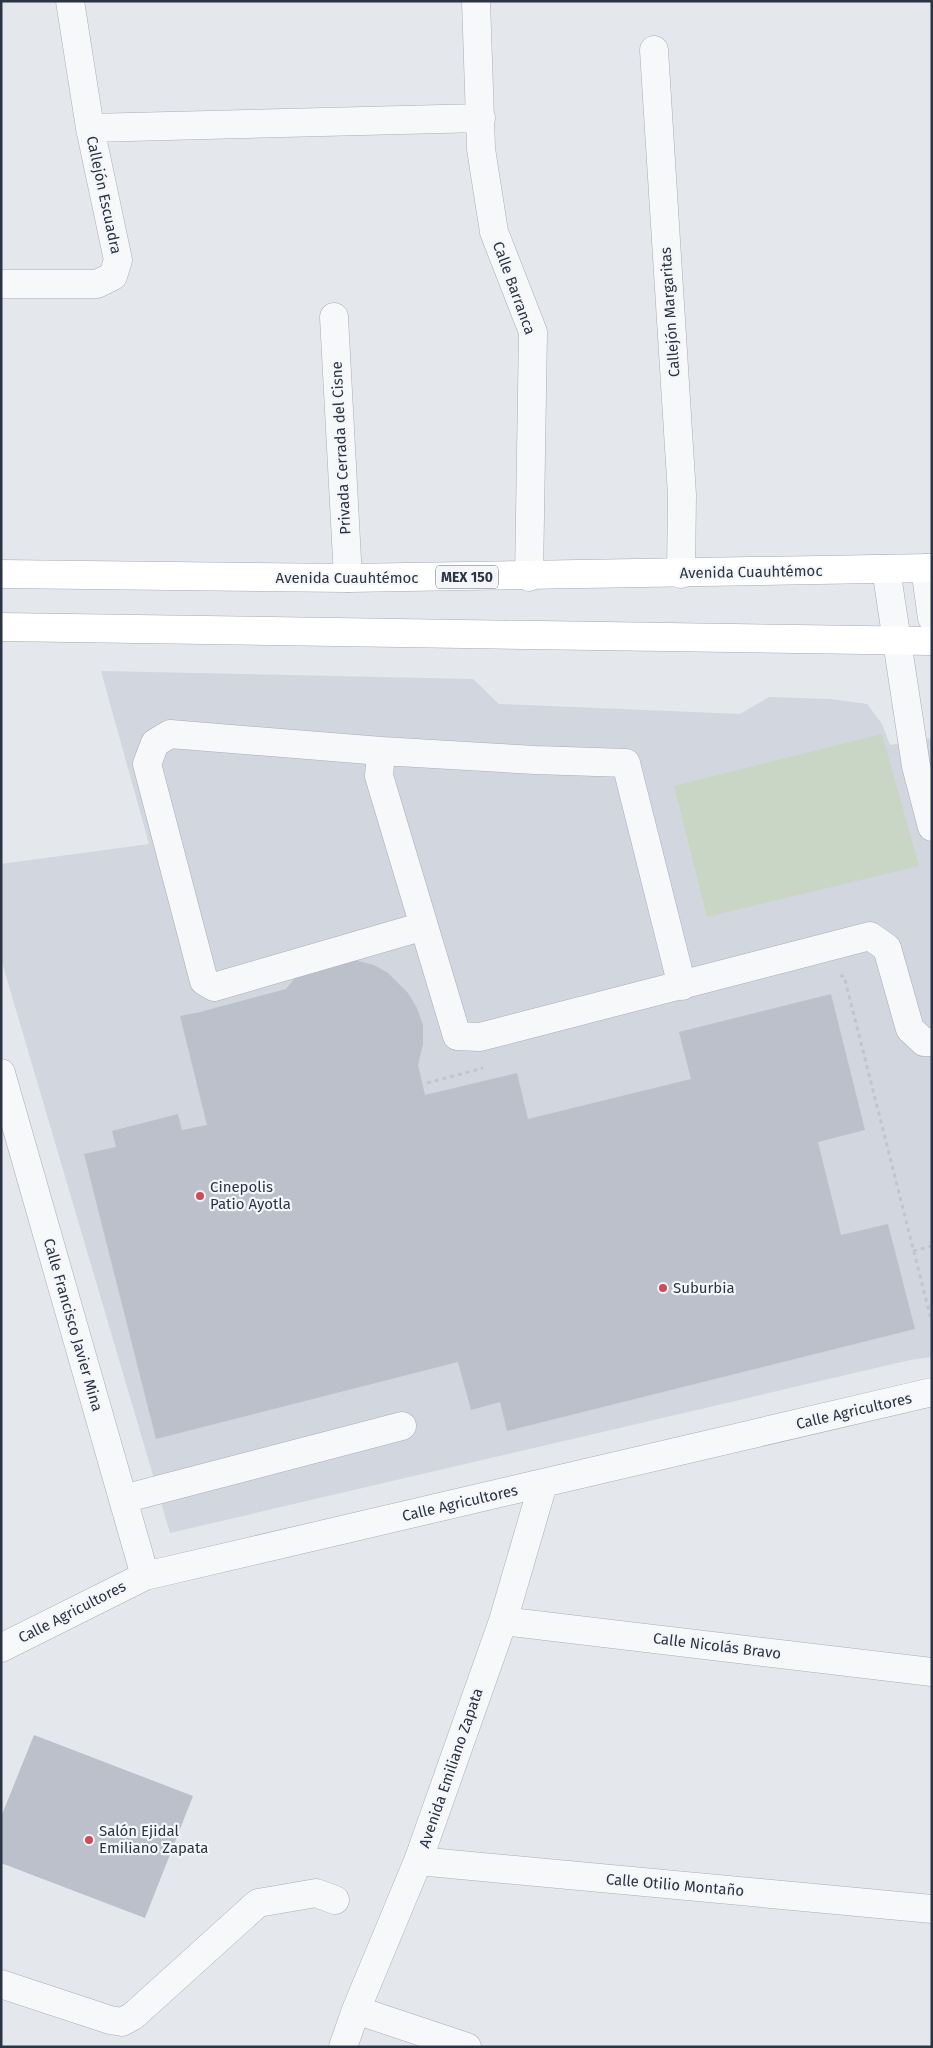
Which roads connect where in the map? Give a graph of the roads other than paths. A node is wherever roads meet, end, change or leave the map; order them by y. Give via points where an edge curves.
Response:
1 (70, 1) edge
2 (476, 1) edge
3 (654, 50) dead end
4 (481, 118) junction
5 (90, 128) junction
6 (1, 284) edge
7 (334, 317) dead end
8 (928, 568) edge
9 (886, 570) junction
10 (1, 574) edge
11 (681, 574) junction
12 (529, 577) junction
13 (348, 578) junction
14 (932, 618) edge
15 (1, 627) edge
16 (897, 640) junction
17 (932, 641) edge
18 (381, 751) junction
19 (932, 827) edge
20 (424, 926) junction
21 (682, 986) junction
22 (932, 1042) edge
23 (1, 1073) edge
24 (932, 1392) edge
25 (402, 1426) dead end
26 (543, 1484) junction
27 (123, 1499) junction
28 (145, 1576) junction
29 (503, 1621) junction
30 (1, 1648) edge
31 (932, 1672) edge
32 (418, 1861) junction
33 (335, 1900) dead end
34 (932, 1909) edge
35 (1, 1984) edge
36 (356, 2010) junction
37 (344, 2047) edge
38 (467, 2047) edge

1 - 5 street, Callejón Escuadra
2 - 4 street, Calle Barranca
3 - 11 street, Callejón Margaritas via 682,496
4 - 5 street
4 - 12 street, Calle Barranca via 481,149 494,232 533,332
5 - 6 street, Callejón Escuadra via 118,260 113,276 97,284
7 - 13 street, Privada Cerrada del Cisne
8 - 9 main road, Avenida Cuauhtémoc / MEX 150
8 - 14 street
9 - 11 main road, Avenida Cuauhtémoc / MEX 150
9 - 16 street
10 - 13 main road, Avenida Cuauhtémoc / MEX 150
11 - 12 main road, Avenida Cuauhtémoc / MEX 150
12 - 13 main road, Avenida Cuauhtémoc / MEX 150
15 - 16 main road
16 - 17 main road
16 - 19 street via 916,766
18 - 20 street via 378,776
18 - 20 street via 170,734 155,743 147,764 204,981 214,987
18 - 21 street via 626,763
20 - 21 street via 457,1036 480,1038
21 - 22 street via 870,936 887,948 910,1029 924,1042
23 - 27 street, Calle Francisco Javier Mina
24 - 26 street, Calle Agricultores
25 - 27 street
26 - 28 street, Calle Agricultores
26 - 29 street, Avenida Emiliano Zapata
27 - 28 street, Calle Francisco Javier Mina
28 - 30 street, Calle Agricultores
29 - 31 street, Calle Nicolás Bravo
29 - 32 street, Avenida Emiliano Zapata
32 - 34 street, Calle Otilio Montaño
32 - 36 street, Avenida Emiliano Zapata
33 - 35 street via 316,1893 258,1903 133,2016 122,2022
36 - 37 street, Avenida Emiliano Zapata
36 - 38 street

